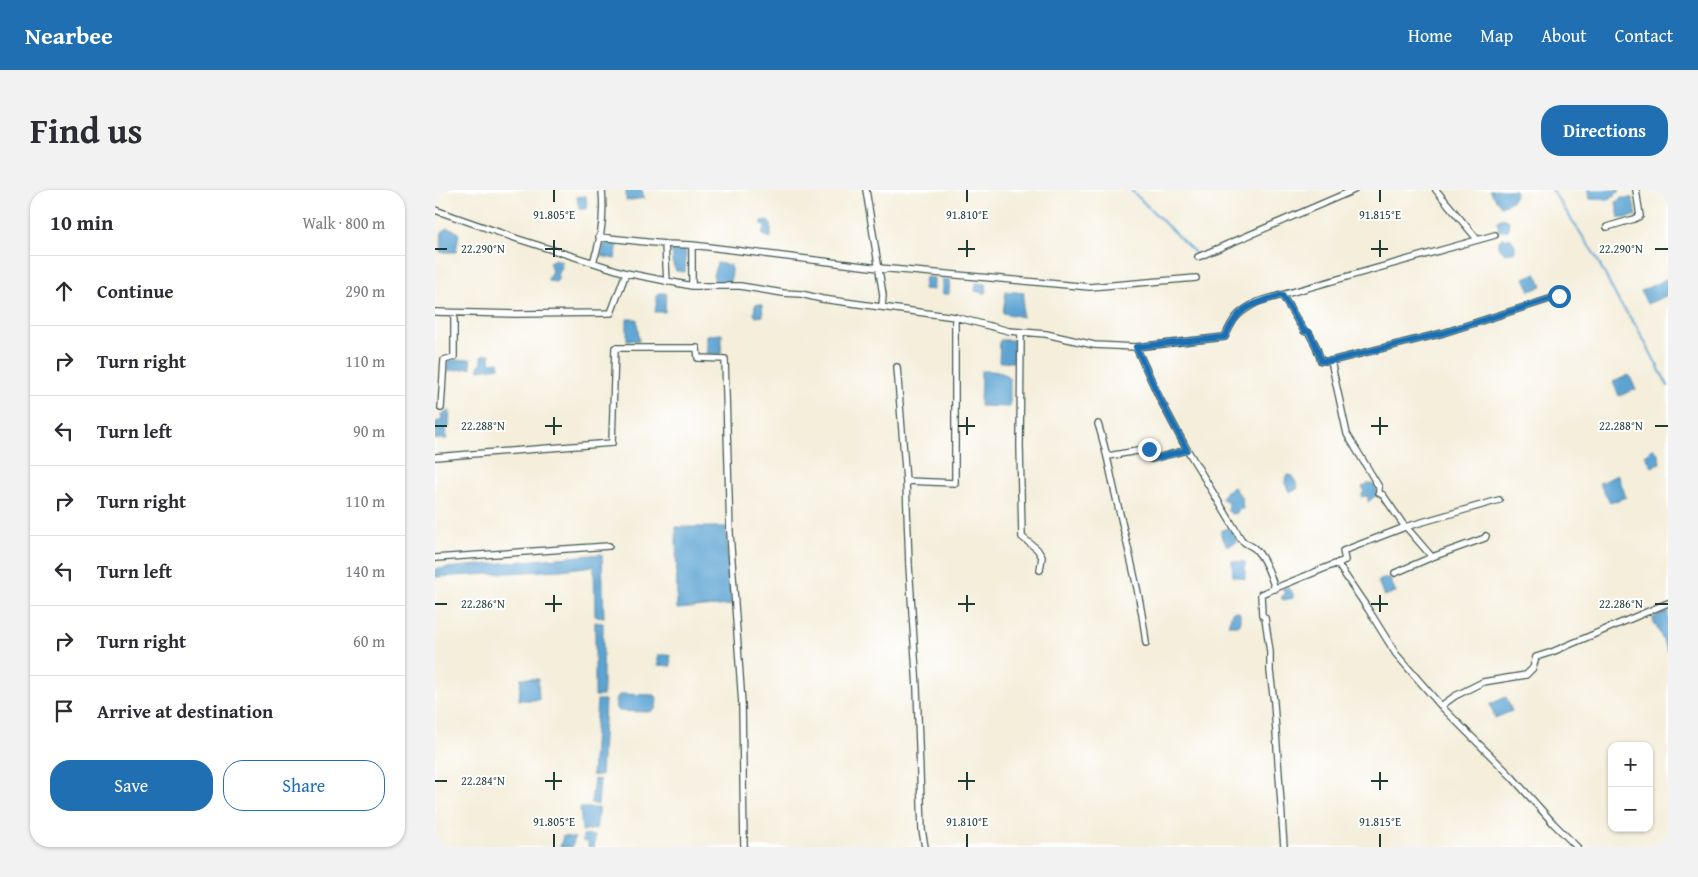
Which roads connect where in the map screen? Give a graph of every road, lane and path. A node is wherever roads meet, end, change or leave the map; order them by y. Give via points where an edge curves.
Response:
1 (602, 190) edge
2 (866, 190) edge
3 (1354, 190) edge
4 (1436, 190) edge
5 (1636, 190) edge
6 (435, 210) edge
7 (1607, 227) dead end
8 (1495, 235) dead end
9 (599, 237) junction
10 (1477, 240) junction
11 (665, 244) junction
12 (692, 245) junction
13 (1198, 257) dead end
14 (593, 262) junction
15 (879, 268) junction
16 (626, 273) junction
17 (1196, 278) dead end
18 (667, 282) junction
19 (692, 286) junction
20 (1282, 295) junction
21 (1559, 296) dead end
22 (882, 307) junction
23 (435, 312) edge
24 (453, 313) junction
25 (955, 317) junction
26 (1021, 332) junction
27 (1136, 347) junction
28 (1331, 361) junction
29 (897, 368) dead end
30 (441, 408) dead end
31 (1098, 424) dead end
32 (1187, 450) junction
33 (1108, 456) junction
34 (435, 457) edge
35 (906, 481) junction
36 (1499, 500) dead end
37 (1405, 527) junction
38 (1486, 536) dead end
39 (609, 546) dead end
40 (1431, 557) junction
41 (435, 558) edge
42 (1337, 563) junction
43 (1040, 570) dead end
44 (1395, 573) dead end
45 (1275, 589) junction
46 (1668, 603) edge
47 (1146, 643) dead end
48 (1441, 706) junction
49 (744, 847) edge
50 (925, 847) edge
51 (1283, 847) edge
52 (1577, 847) edge

1 - 9 street via 604,212
2 - 15 street
3 - 13 street
4 - 10 street
5 - 7 street via 1640,216
6 - 14 street
8 - 10 street
9 - 11 street
9 - 14 street
10 - 20 street
11 - 12 street
11 - 18 street
12 - 15 street
12 - 19 street
14 - 16 street
15 - 17 street via 1090,287
15 - 22 street
16 - 18 street
16 - 24 street via 611,313
18 - 19 street
19 - 22 street via 740,286
20 - 27 street via 1257,302 1241,312 1232,320 1225,337
20 - 28 street via 1304,331 1309,332 1321,361
21 - 28 street via 1443,333
22 - 25 street
23 - 24 street
24 - 30 street via 453,357 444,360
25 - 26 street
25 - 35 street via 955,483
26 - 27 street via 1045,334 1094,346
26 - 43 street via 1022,537 1042,557
27 - 32 street
28 - 37 street via 1347,434 1379,487 1379,493
29 - 35 street
31 - 33 street
32 - 33 street via 1152,459 1149,449
32 - 45 street via 1241,539 1256,549
33 - 47 street via 1133,565
34 - 49 street via 612,443 615,348 697,348 698,358 725,359 730,533 742,704
35 - 50 street
36 - 37 street
37 - 40 street
37 - 42 street via 1343,552 1345,560
38 - 40 street
39 - 41 street
40 - 44 street
42 - 45 street
42 - 48 street via 1396,654
45 - 51 street via 1261,594 1270,652
46 - 48 street via 1536,657 1533,668 1526,674 1483,682
48 - 52 street

